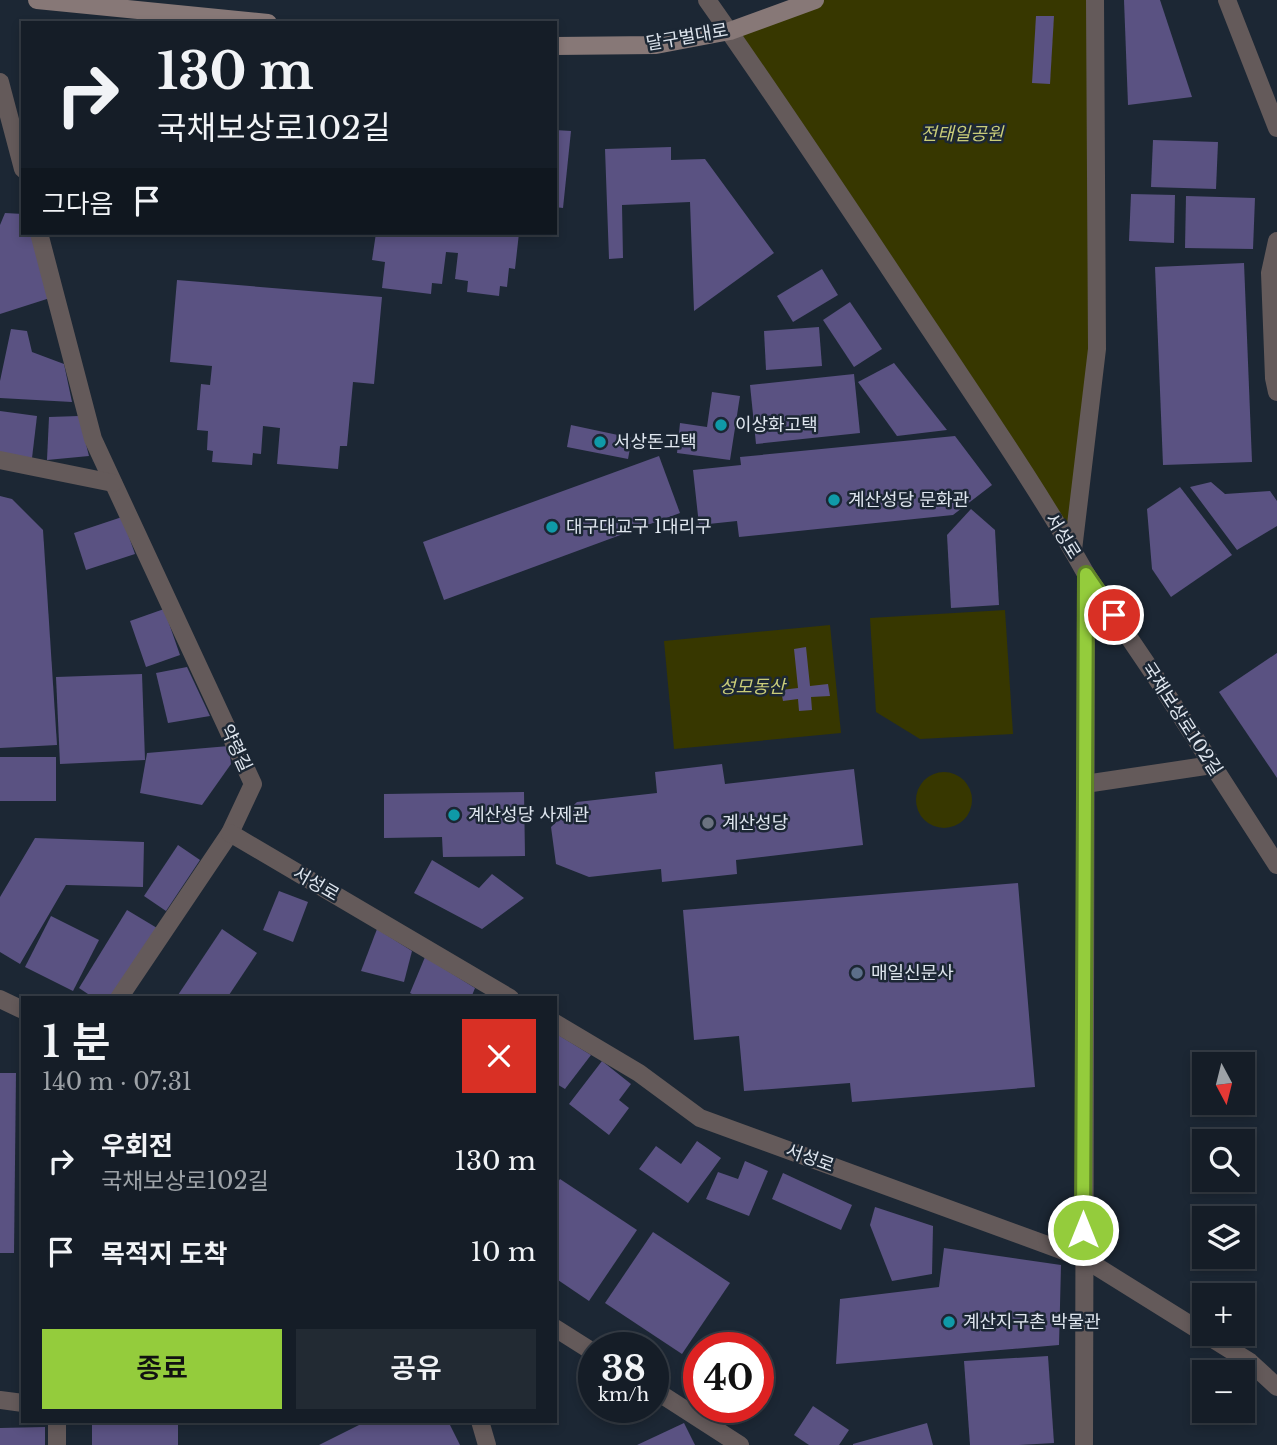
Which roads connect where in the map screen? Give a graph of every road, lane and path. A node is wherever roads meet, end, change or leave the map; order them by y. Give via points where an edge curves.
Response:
1 (37, 0) edge
2 (707, 0) edge
3 (815, 0) edge
4 (1096, 0) edge
5 (1227, 0) edge
6 (248, 21) edge
7 (730, 31) junction
8 (557, 46) edge
9 (0, 82) edge
10 (1277, 128) edge
11 (21, 161) edge
12 (40, 235) edge
13 (1277, 241) edge
14 (1277, 392) edge
15 (0, 460) edge
16 (113, 483) junction
17 (1073, 550) junction
18 (1086, 574) junction
19 (1212, 765) junction
20 (1085, 784) junction
21 (230, 833) junction
22 (1277, 865) edge
23 (120, 996) edge
24 (507, 996) edge
25 (0, 999) edge
26 (21, 1009) edge
27 (557, 1024) edge
28 (1083, 1258) junction
29 (557, 1329) edge
30 (578, 1343) edge
31 (1277, 1387) edge
32 (669, 1399) edge
33 (0, 1400) edge
34 (21, 1403) edge
35 (57, 1423) edge
36 (481, 1423) edge
37 (57, 1445) edge
38 (488, 1445) edge
39 (740, 1445) edge
40 (1084, 1445) edge

1 - 6 main road
2 - 7 street, 서성로
3 - 7 main road, 달구벌대로
4 - 17 street via 1097,349
5 - 10 street
7 - 8 main road, 달구벌대로 via 656,45
7 - 17 street, 서성로
9 - 11 street
12 - 16 street, 약령길 via 93,439
13 - 14 street via 1270,273
15 - 16 street
16 - 21 street, 약령길 via 253,784
17 - 18 street, 서성로
18 - 19 street, 국채보상로102길
18 - 20 street, 서성로
19 - 20 street
19 - 22 street, 국채보상로102길
20 - 28 street, 서성로
21 - 23 street, 약령길
21 - 24 street, 서성로
25 - 26 street
27 - 28 street, 서성로 via 639,1073 700,1118
28 - 31 street, 서성로 via 1250,1362
28 - 40 street, 서성로
29 - 30 street
32 - 39 street
33 - 34 street
35 - 37 street
36 - 38 street

